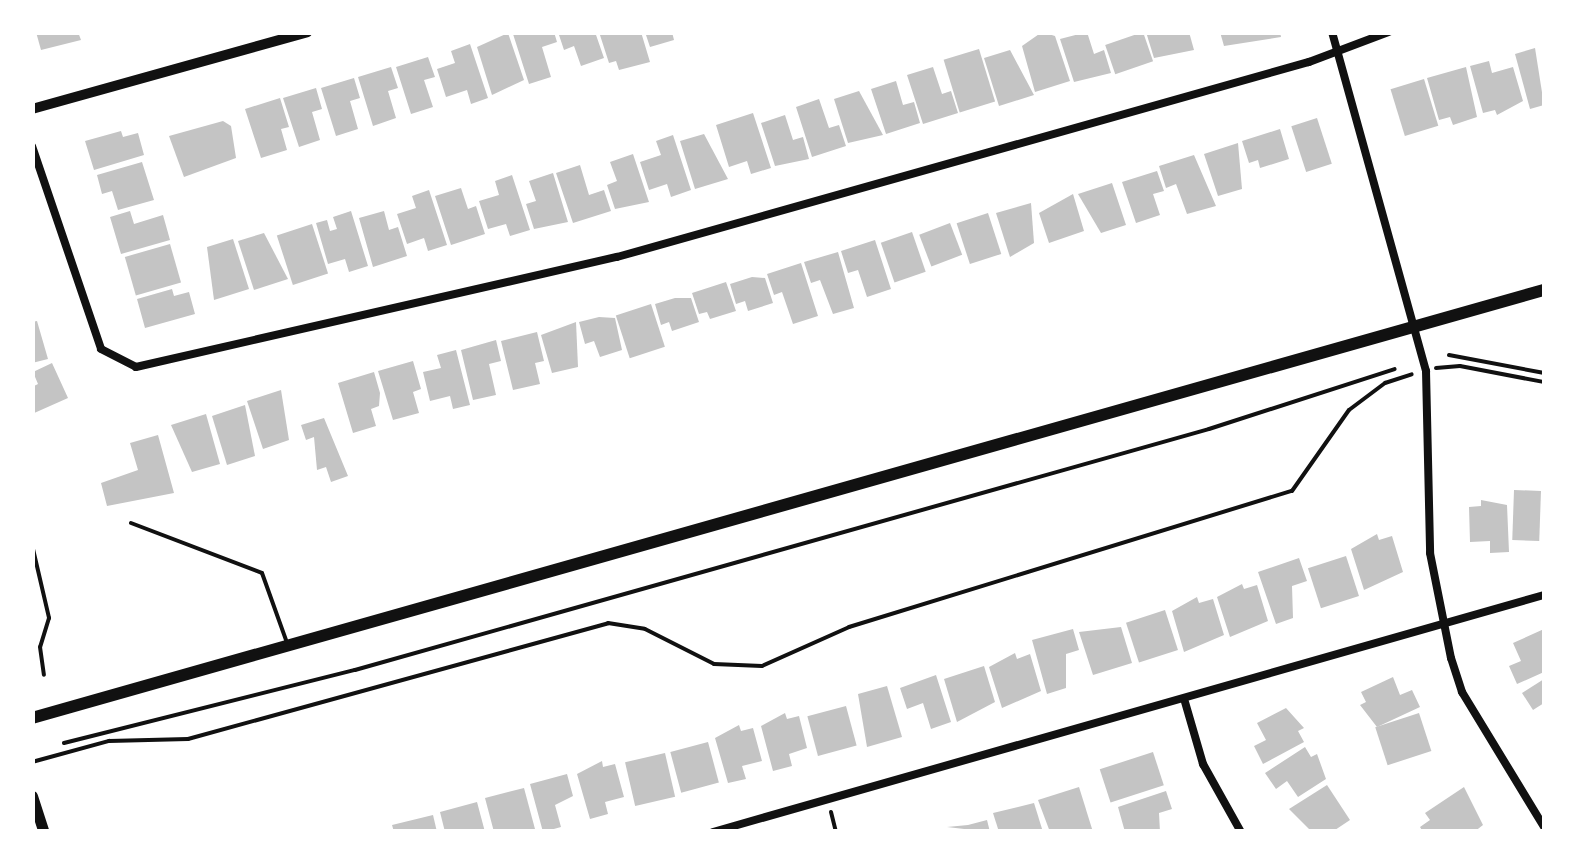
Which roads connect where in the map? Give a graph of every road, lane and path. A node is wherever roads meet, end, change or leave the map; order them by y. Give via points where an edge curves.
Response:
1 (307, 32) edge
2 (1332, 32) edge
3 (1389, 32) edge
4 (1338, 50) junction
5 (32, 109) edge
6 (32, 146) edge
7 (1544, 290) edge
8 (1417, 323) junction
9 (1449, 354) dead end
10 (1444, 366) dead end
11 (1395, 369) dead end
12 (1544, 373) edge
13 (1406, 376) dead end
14 (1544, 382) edge
15 (131, 524) dead end
16 (32, 548) edge
17 (1544, 595) edge
18 (1443, 624) junction
19 (287, 645) junction
20 (44, 675) dead end
21 (1185, 702) junction
22 (32, 718) edge
23 (64, 743) dead end
24 (32, 762) edge
25 (32, 796) edge
26 (828, 801) junction
27 (1544, 827) edge
28 (44, 832) edge
29 (713, 832) edge
30 (836, 832) edge
31 (1241, 832) edge

1 - 5 street
2 - 4 street
3 - 4 street
4 - 6 street via 618,257 136,367 100,349
4 - 8 street
7 - 8 main road
8 - 18 street via 1426,371 1430,553
8 - 19 main road
9 - 12 path
10 - 14 path
11 - 23 path via 1210,428 355,670
13 - 24 path via 1385,382 1349,410 1292,491 850,627 762,666 714,664 645,628 608,623 188,739 109,741
15 - 19 lane via 262,572
16 - 20 path via 48,618 41,642
17 - 18 street
18 - 21 street
18 - 27 street via 1462,692
19 - 22 main road
21 - 26 street
21 - 31 street via 1202,764
25 - 28 main road
26 - 29 street
26 - 30 path

